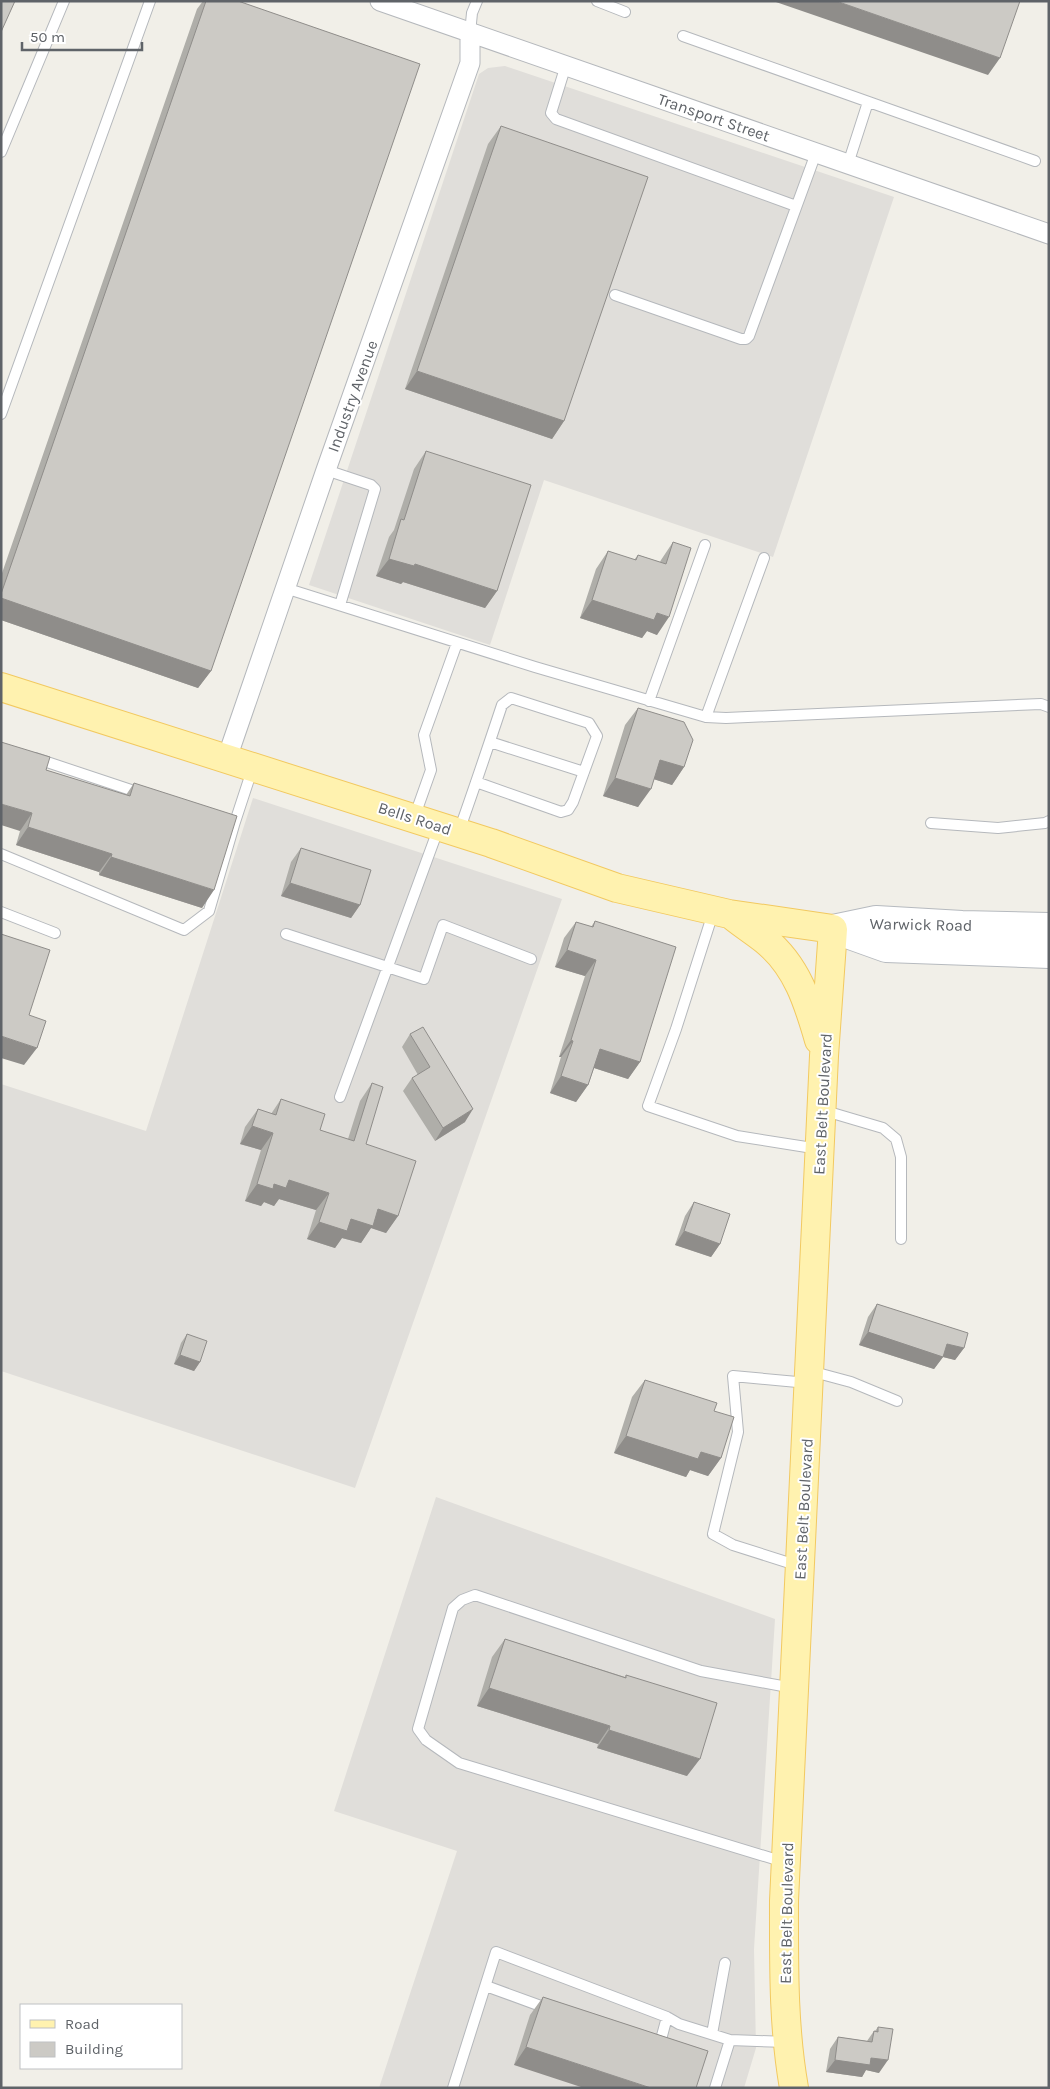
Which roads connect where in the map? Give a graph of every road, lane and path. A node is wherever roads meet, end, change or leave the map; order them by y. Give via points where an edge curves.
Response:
1 (64, 1) edge
2 (150, 1) edge
3 (380, 1) edge
4 (477, 1) edge
5 (597, 1) edge
6 (625, 12) dead end
7 (470, 33) junction
8 (683, 36) dead end
9 (566, 66) junction
10 (868, 102) junction
11 (1, 152) edge
12 (816, 152) junction
13 (1035, 161) dead end
14 (848, 164) junction
15 (796, 206) junction
16 (1049, 234) edge
17 (615, 296) dead end
18 (1, 414) edge
19 (326, 470) junction
20 (705, 545) dead end
21 (764, 558) dead end
22 (285, 588) junction
23 (340, 605) junction
24 (457, 642) junction
25 (1, 687) edge
26 (649, 701) junction
27 (1049, 707) edge
28 (706, 717) junction
29 (490, 742) junction
30 (29, 756) edge
31 (226, 758) junction
32 (253, 766) junction
33 (584, 772) junction
34 (476, 782) junction
35 (150, 797) edge
36 (216, 819) edge
37 (1049, 821) edge
38 (931, 823) dead end
39 (234, 825) junction
40 (437, 826) junction
41 (1, 854) edge
42 (1, 912) edge
43 (722, 912) junction
44 (1049, 927) edge
45 (833, 929) junction
46 (56, 932) dead end
47 (286, 934) dead end
48 (1049, 954) edge
49 (532, 959) dead end
50 (386, 967) junction
51 (824, 1056) junction
52 (340, 1097) dead end
53 (822, 1110) junction
54 (820, 1149) junction
55 (901, 1239) dead end
56 (809, 1377) junction
57 (897, 1401) dead end
58 (800, 1566) junction
59 (794, 1688) junction
60 (786, 1863) junction
61 (726, 1963) dead end
62 (486, 1986) junction
63 (559, 2012) edge
64 (667, 2017) junction
65 (712, 2034) junction
66 (730, 2040) junction
67 (788, 2042) junction
68 (650, 2044) edge
69 (453, 2088) edge
70 (715, 2088) edge
71 (794, 2088) edge

1 - 11 lane
2 - 18 lane
3 - 7 street, Transport Street
4 - 7 lane
5 - 6 lane
7 - 9 street, Transport Street
7 - 19 street, Industry Avenue via 470,63
8 - 10 lane
9 - 12 street, Transport Street
9 - 15 lane via 551,113 556,119
10 - 13 lane
10 - 14 lane
12 - 14 street, Transport Street
12 - 15 lane
14 - 16 street, Transport Street
15 - 17 lane via 746,339
19 - 22 street, Industry Avenue
19 - 23 lane via 375,489
20 - 26 lane
21 - 28 lane
22 - 23 lane
22 - 31 street, Industry Avenue
23 - 24 lane
24 - 26 lane
24 - 40 lane via 424,735
25 - 31 main road, Bells Road
26 - 28 lane
27 - 28 lane via 1041,704
29 - 33 lane
29 - 33 lane via 502,705 511,698 589,723 597,736
29 - 34 lane
30 - 35 lane
31 - 32 main road, Bells Road
32 - 39 lane
32 - 40 main road, Bells Road
33 - 34 lane via 573,802 568,810 560,812
34 - 40 lane
36 - 39 lane
37 - 38 lane via 998,828
39 - 41 lane via 209,911 184,930
40 - 43 main road, Bells Road via 617,888
40 - 50 lane
42 - 46 lane
43 - 45 main road, Bells Road
43 - 51 main road via 766,941 796,975
43 - 54 lane via 648,1106 737,1136
44 - 45 main road, Warwick Road via 876,920
45 - 48 main road, Warwick Road via 886,948
45 - 51 main road, East Belt Boulevard
47 - 50 lane
49 - 50 lane via 443,925 424,979
50 - 52 lane
51 - 53 main road, East Belt Boulevard
53 - 54 main road, East Belt Boulevard
53 - 55 lane via 882,1128 896,1139 900,1157
54 - 56 main road, East Belt Boulevard
56 - 57 lane via 851,1382
56 - 58 main road, East Belt Boulevard
56 - 58 lane via 733,1376 738,1432 713,1534 733,1545
58 - 59 main road, East Belt Boulevard
59 - 60 main road, East Belt Boulevard
59 - 60 lane via 700,1671 475,1595 453,1608 418,1729 426,1740 459,1763
60 - 67 main road, East Belt Boulevard via 785,2007
61 - 65 lane
62 - 63 lane
62 - 64 lane via 496,1952
62 - 69 lane
64 - 65 lane
64 - 68 lane via 659,2047
65 - 66 lane
66 - 67 lane
66 - 70 lane
67 - 71 main road, East Belt Boulevard

